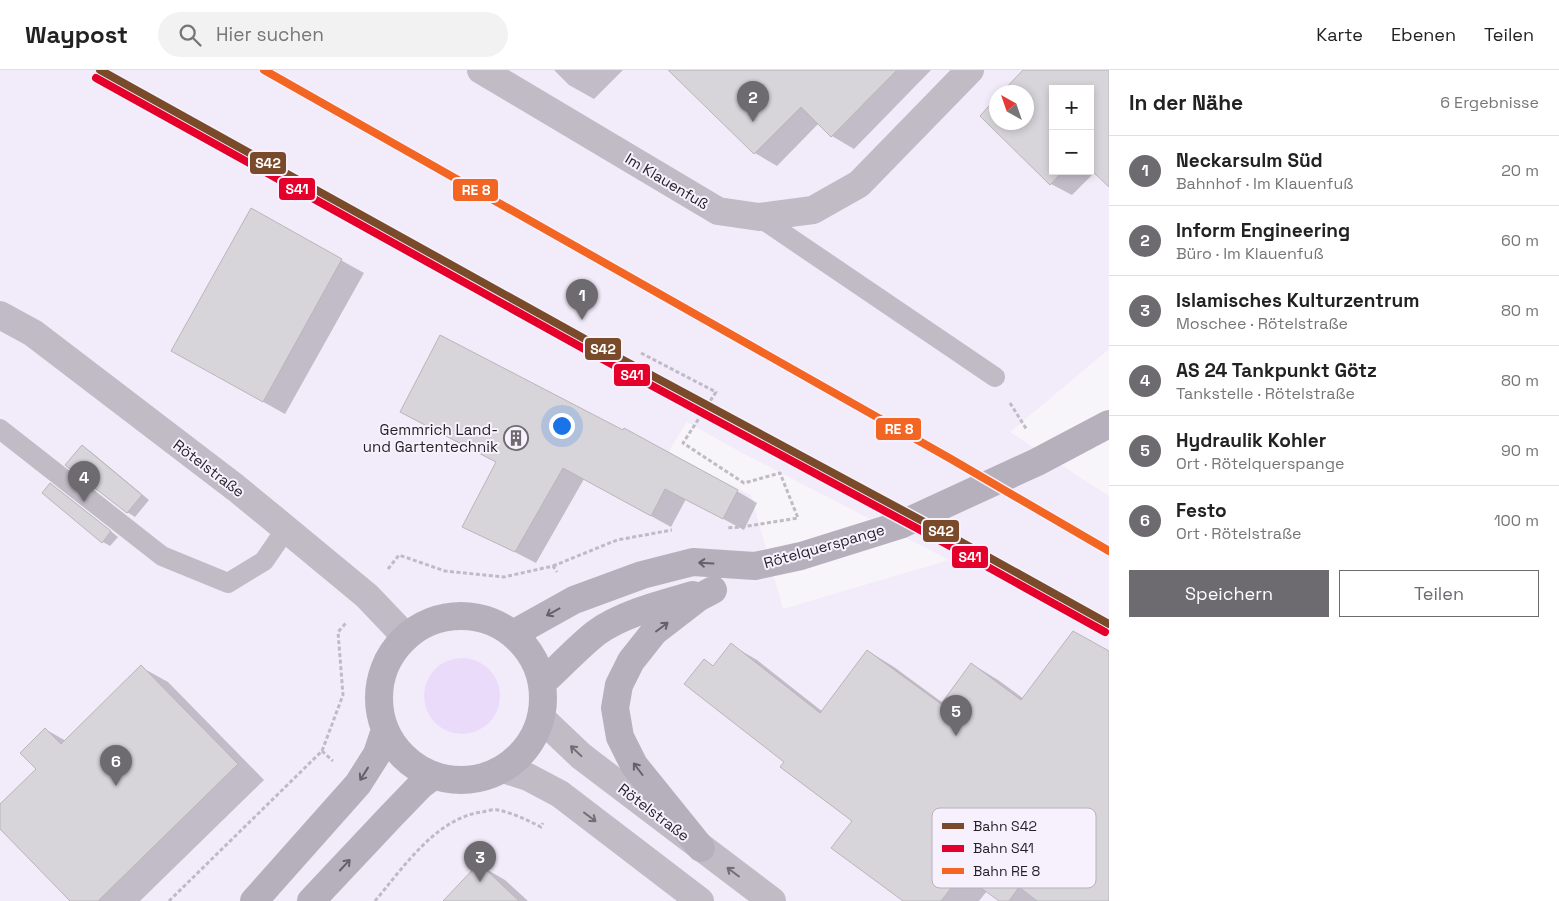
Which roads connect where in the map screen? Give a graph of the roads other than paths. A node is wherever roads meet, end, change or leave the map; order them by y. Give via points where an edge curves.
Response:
1 (481, 70) edge
2 (970, 70) edge
3 (759, 217) junction
4 (0, 316) edge
5 (995, 377) road end
6 (1109, 424) edge
7 (0, 429) edge
8 (286, 528) junction
9 (755, 566) junction
10 (713, 590) junction
11 (513, 634) junction
12 (406, 637) junction
13 (542, 683) junction
14 (540, 718) junction
15 (385, 730) junction
16 (503, 768) junction
17 (433, 776) junction
18 (701, 848) junction
19 (254, 901) edge
20 (312, 901) edge
21 (700, 901) edge
22 (772, 901) edge

1 - 3 street, Im Klauenfuß via 718,211
2 - 3 street, Im Klauenfuß via 859,184 813,210
3 - 5 lane
4 - 8 street, Rötelstraße via 33,333
6 - 9 main road, Rötelquerspange via 900,525 801,556
7 - 8 lane via 162,556 228,584 264,561
8 - 12 street, Rötelstraße via 367,596
9 - 10 main road, Rötelquerspange
9 -> 11 main road, Rötelquerspange via 693,562 642,575 574,600
10 - 13 main road, Rötelquerspange via 661,604 614,622
18 -> 10 main road via 634,765 620,737 615,708 619,685 631,661 654,632
11 - 12 main road via 493,622 470,616 440,619 425,624
11 - 13 main road via 526,648
12 - 15 main road via 392,652 383,671 379,711
13 - 14 main road
14 - 16 main road via 533,738 520,755
18 -> 14 street, Rötelstraße via 582,756
15 - 17 main road via 396,750
15 -> 19 main road via 377,754 358,784
16 - 17 main road via 469,780
16 -> 21 street via 528,776 560,794
20 -> 17 main road
22 -> 18 street, Rötelstraße

